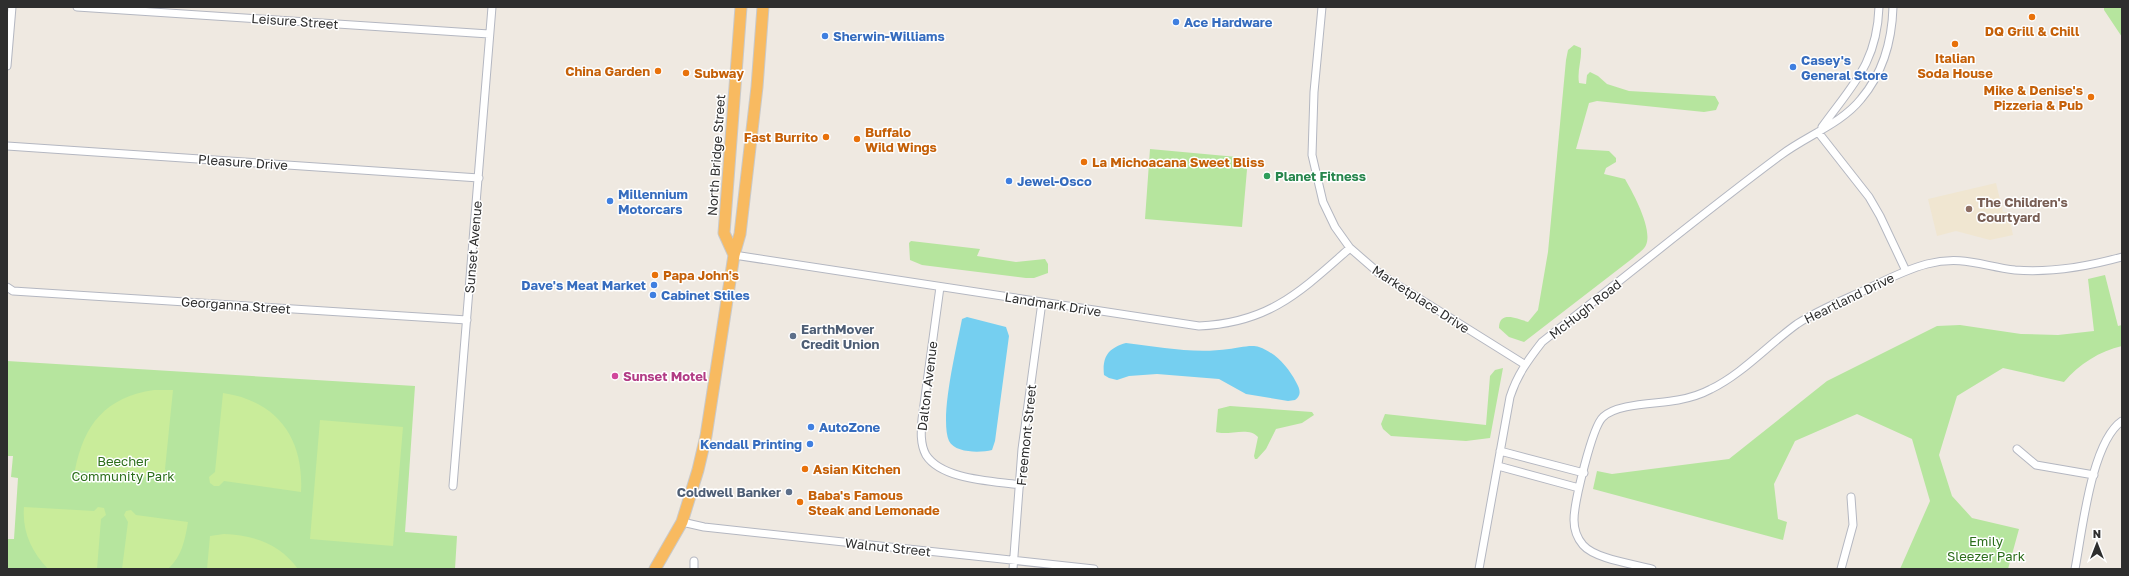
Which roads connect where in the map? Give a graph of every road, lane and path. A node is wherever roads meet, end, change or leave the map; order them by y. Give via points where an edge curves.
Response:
1 (12, 7) edge
2 (77, 7) edge
3 (492, 7) edge
4 (741, 7) edge
5 (763, 7) edge
6 (1322, 7) edge
7 (1879, 7) edge
8 (1893, 7) edge
9 (489, 34) junction
10 (7, 66) edge
11 (1818, 132) junction
12 (7, 146) edge
13 (478, 178) junction
14 (1350, 248) junction
15 (734, 255) junction
16 (2122, 257) edge
17 (1906, 271) junction
18 (7, 287) edge
19 (940, 287) junction
20 (1042, 302) junction
21 (467, 320) junction
22 (1524, 364) junction
23 (2122, 421) edge
24 (2017, 449) dead end
25 (1500, 451) junction
26 (1498, 466) junction
27 (1584, 473) junction
28 (2094, 475) junction
29 (1020, 485) junction
30 (453, 486) dead end
31 (1579, 488) junction
32 (1851, 497) dead end
33 (682, 522) junction
34 (1014, 560) junction
35 (694, 561) dead end
36 (655, 569) edge
37 (694, 569) edge
38 (1013, 569) edge
39 (1094, 569) edge
40 (1479, 569) edge
41 (1652, 569) edge
42 (1841, 569) edge
43 (2075, 569) edge

1 - 10 street
2 - 9 street, Leisure Street
3 - 9 street, Sunset Avenue
4 - 15 highway, North Bridge Street via 724,233
5 - 15 highway via 740,234
6 - 14 street, Marketplace Drive via 1314,92 1314,166 1329,216
7 - 11 street, McHugh Road via 1872,54 1852,89
8 - 11 street, McHugh Road via 1892,28 1884,61 1871,85 1860,100
9 - 13 street, Sunset Avenue
11 - 17 street via 1869,197
11 - 22 street, McHugh Road via 1782,154 1542,342
12 - 13 street, Pleasure Drive
13 - 21 street, Sunset Avenue
14 - 20 street, Landmark Drive via 1299,292 1278,306 1231,323 1199,326
14 - 22 street, Marketplace Drive via 1380,274
15 - 19 street, Landmark Drive
15 - 33 highway via 706,436
16 - 17 street, Heartland Drive via 2073,269 2046,271 2014,270 1982,262 1954,260
17 - 27 street, Heartland Drive via 1817,312 1797,324 1708,391 1678,400 1611,411 1598,423
18 - 21 street, Georganna Street via 13,291
19 - 20 street, Landmark Drive
19 - 29 street, Dalton Avenue via 920,436 926,455 940,467 957,476
20 - 29 street, Freemont Street via 1022,449
21 - 30 street, Sunset Avenue
22 - 25 street, McHugh Road via 1510,397
23 - 28 street via 2105,440
24 - 28 street via 2036,465
25 - 26 street, McHugh Road
25 - 27 street
26 - 31 street
26 - 40 street, McHugh Road
27 - 31 street, Heartland Drive
28 - 43 street
29 - 34 street, Freemont Street
31 - 41 street, Heartland Drive via 1574,520 1576,535 1584,546 1598,555
32 - 42 street via 1853,526
33 - 34 street, Walnut Street via 704,527
33 - 36 highway
34 - 38 street, Freemont Street
34 - 39 street, Walnut Street
35 - 37 street

